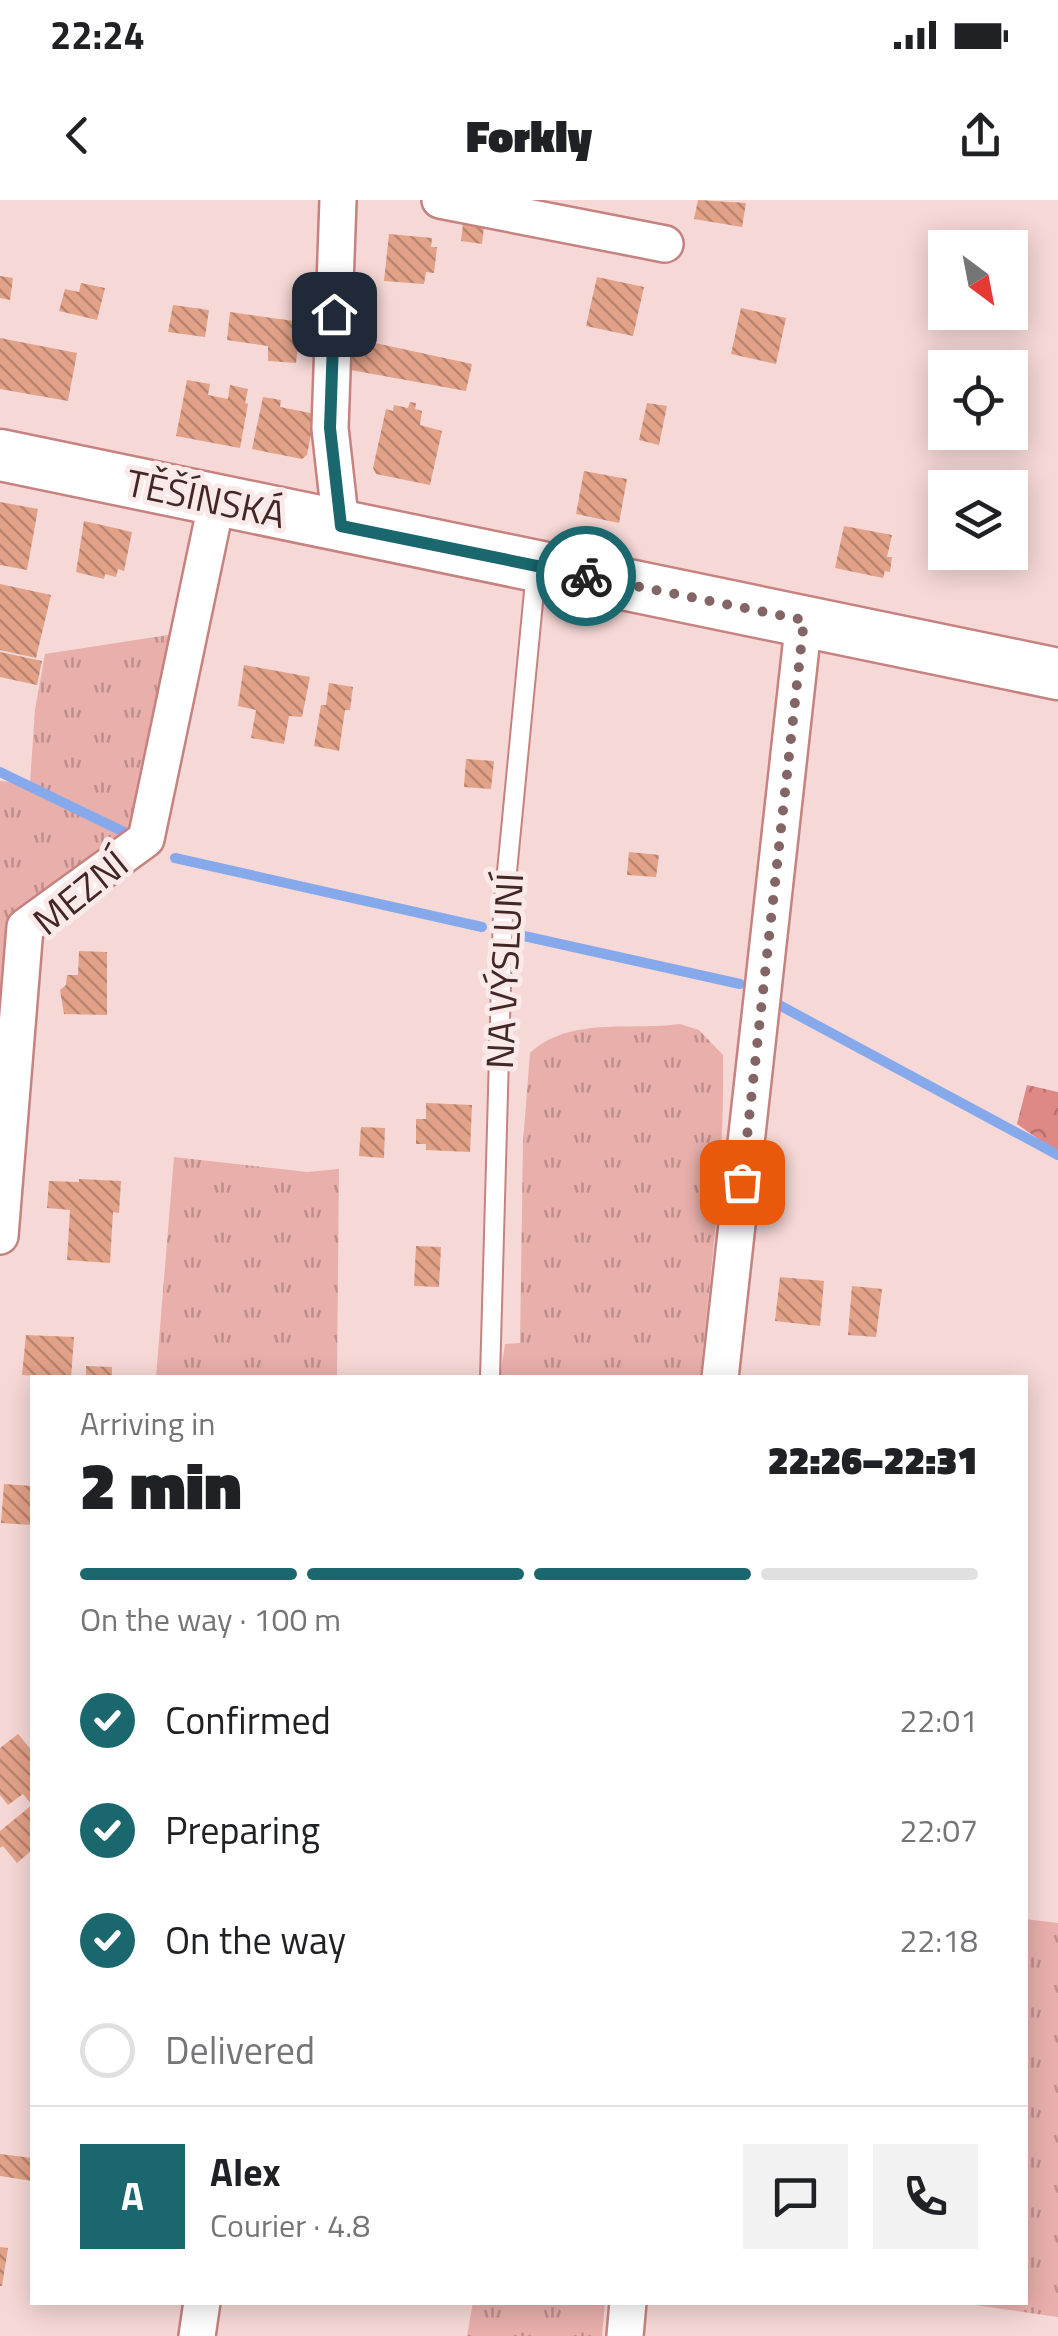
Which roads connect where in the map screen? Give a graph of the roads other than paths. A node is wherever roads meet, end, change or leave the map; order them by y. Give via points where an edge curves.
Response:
1 (338, 200) edge
2 (440, 200) edge
3 (665, 244) dead end
4 (0, 455) edge
5 (217, 500) junction
6 (321, 522) junction
7 (536, 566) junction
8 (804, 620) junction
9 (1058, 674) edge
10 (0, 1236) edge
11 (490, 1375) edge
12 (720, 1375) edge
13 (202, 2305) edge
14 (628, 2305) edge
15 (197, 2336) edge
16 (625, 2336) edge

1 - 6 street
2 - 3 street
4 - 5 main road, TĚŠÍNSKÁ
5 - 6 main road, TĚŠÍNSKÁ
5 - 10 street, MEZNÍ via 146,839 25,928
6 - 7 main road, TĚŠÍNSKÁ
7 - 8 main road, TĚŠÍNSKÁ
7 - 11 lane, NA VÝSLUNÍ via 503,913
8 - 9 main road, TĚŠÍNSKÁ
8 - 12 street
13 - 15 street
14 - 16 street

